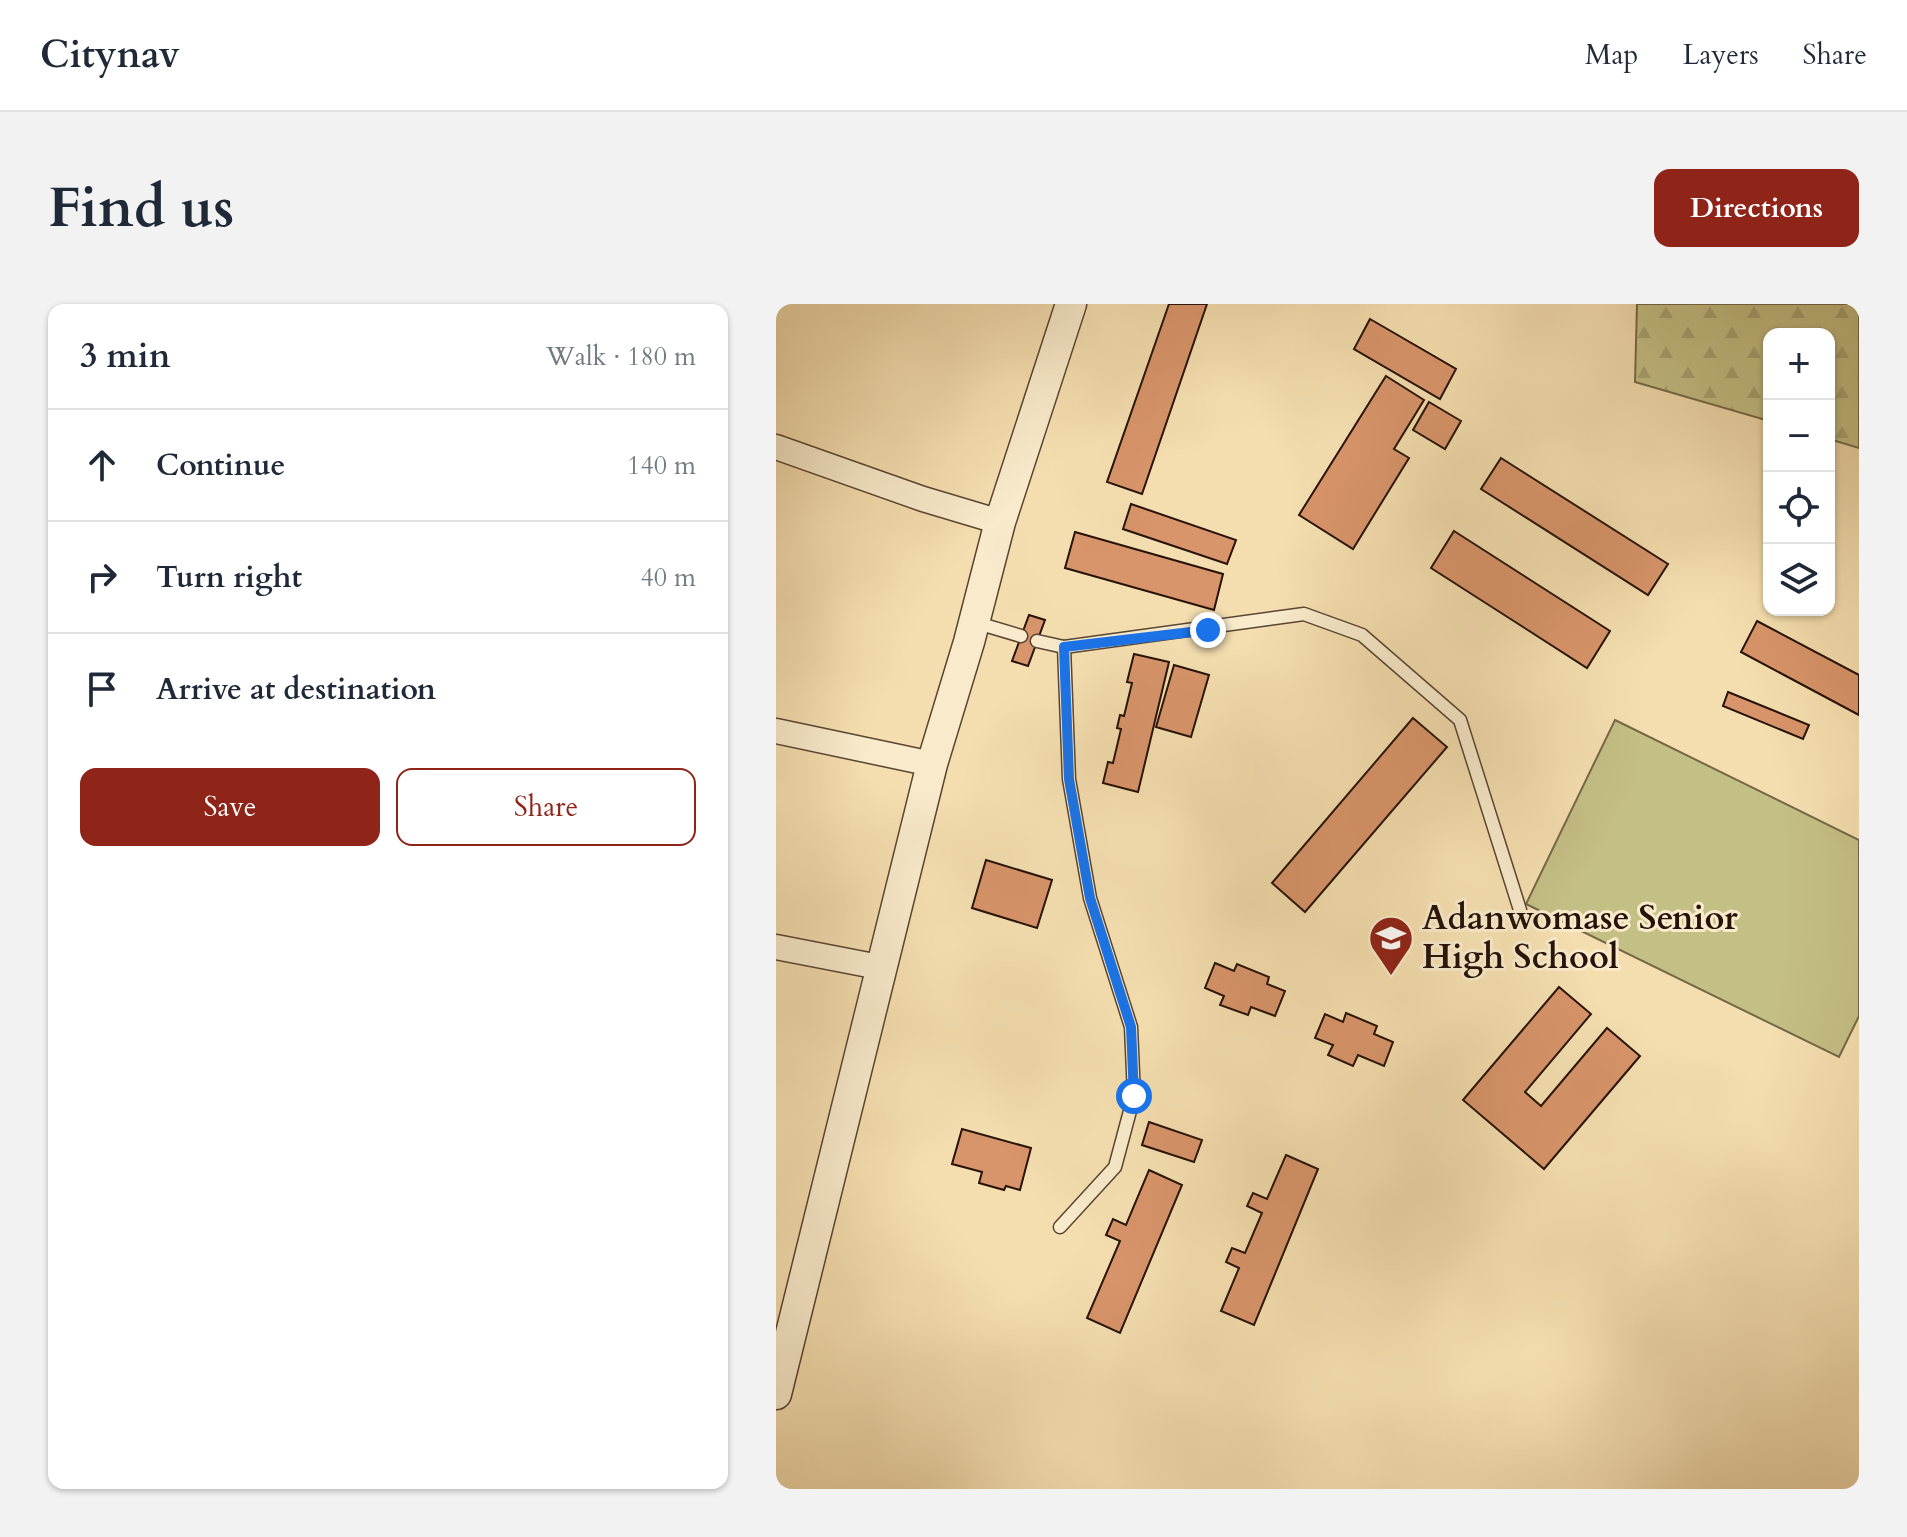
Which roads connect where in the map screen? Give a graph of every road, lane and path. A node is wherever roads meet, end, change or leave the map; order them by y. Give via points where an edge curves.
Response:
1 (1071, 304) edge
2 (776, 447) edge
3 (1000, 522) junction
4 (974, 622) junction
5 (1021, 636) dead end
6 (1037, 641) dead end
7 (1064, 647) junction
8 (776, 731) edge
9 (932, 764) junction
10 (1520, 910) dead end
11 (776, 947) edge
12 (879, 967) junction
13 (1060, 1227) dead end
14 (776, 1394) edge

1 - 3 street
2 - 3 street
3 - 4 street
4 - 5 lane
4 - 9 street
6 - 7 lane
7 - 10 lane via 1304,614 1362,635 1460,720
7 - 13 lane via 1069,779 1090,898 1131,1027 1134,1096 1115,1167
8 - 9 street
9 - 12 street
11 - 12 street
12 - 14 street

